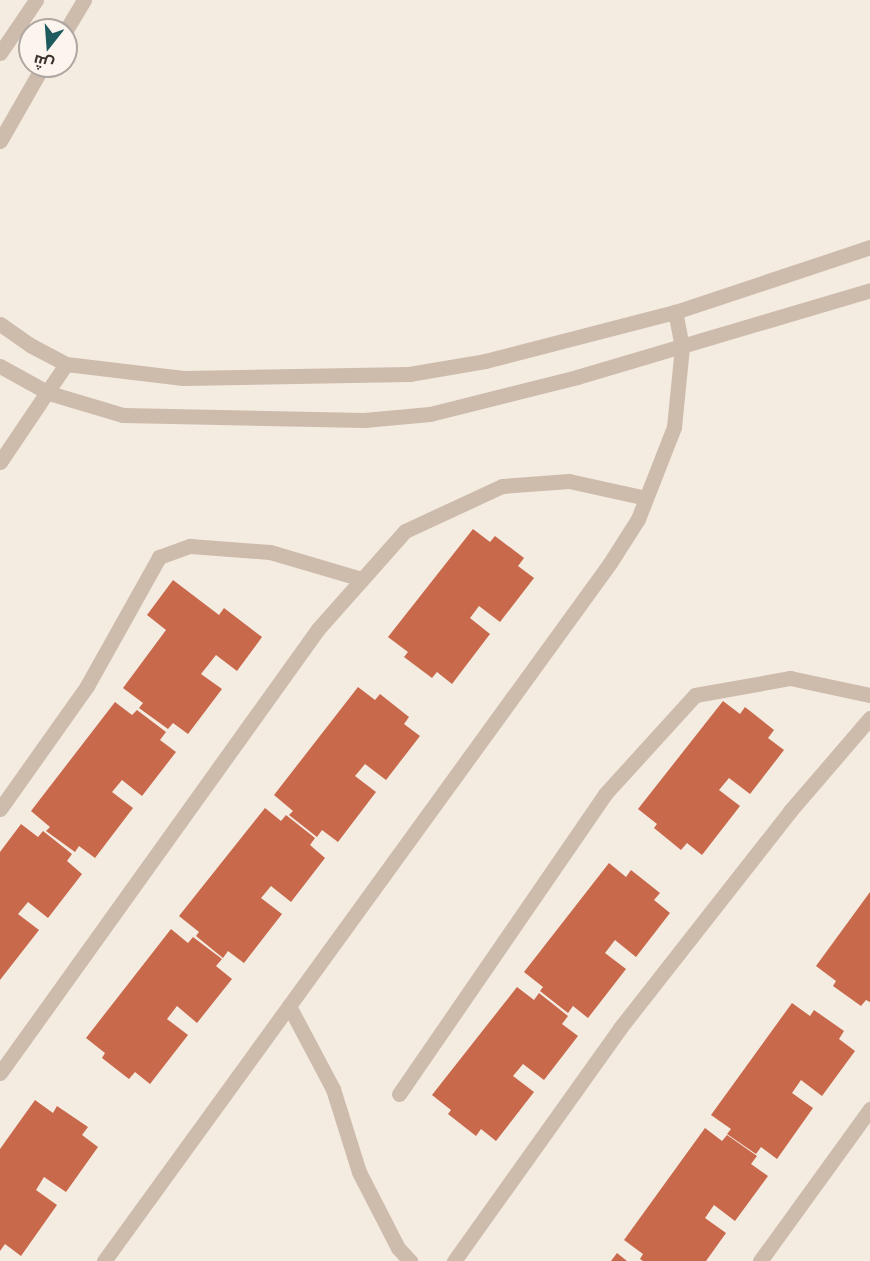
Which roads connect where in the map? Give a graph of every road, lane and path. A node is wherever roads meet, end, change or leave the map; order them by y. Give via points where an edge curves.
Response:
1 (36, 0) edge
2 (84, 0) edge
3 (73, 18) edge
4 (0, 53) edge
5 (36, 78) edge
6 (0, 141) edge
7 (870, 247) edge
8 (870, 290) edge
9 (675, 312) junction
10 (0, 324) edge
11 (682, 347) junction
12 (66, 364) junction
13 (0, 366) edge
14 (49, 393) junction
15 (0, 462) edge
16 (646, 498) junction
17 (362, 579) junction
18 (870, 695) edge
19 (870, 718) edge
20 (0, 808) edge
21 (289, 1006) junction
22 (0, 1073) edge
23 (399, 1094) dead end
24 (870, 1109) edge
25 (104, 1261) edge
26 (410, 1261) edge
27 (454, 1261) edge
28 (760, 1261) edge

1 - 4 street
2 - 3 street
5 - 6 street
7 - 9 street
8 - 11 street
9 - 11 street
9 - 12 street via 485,362 409,375 183,378
10 - 12 street
11 - 14 street via 488,402 430,414 364,420 123,414
11 - 16 street via 674,427
12 - 14 street
13 - 14 street
14 - 15 street
16 - 17 street via 569,481 502,486 405,531
16 - 21 street via 610,563
17 - 20 street via 270,552 190,546 159,557 87,686
17 - 22 street via 318,629
18 - 23 street via 790,678 695,695 605,794
19 - 27 street via 790,811 620,1028
21 - 25 street
21 - 26 street via 333,1089 359,1172 398,1248
24 - 28 street

